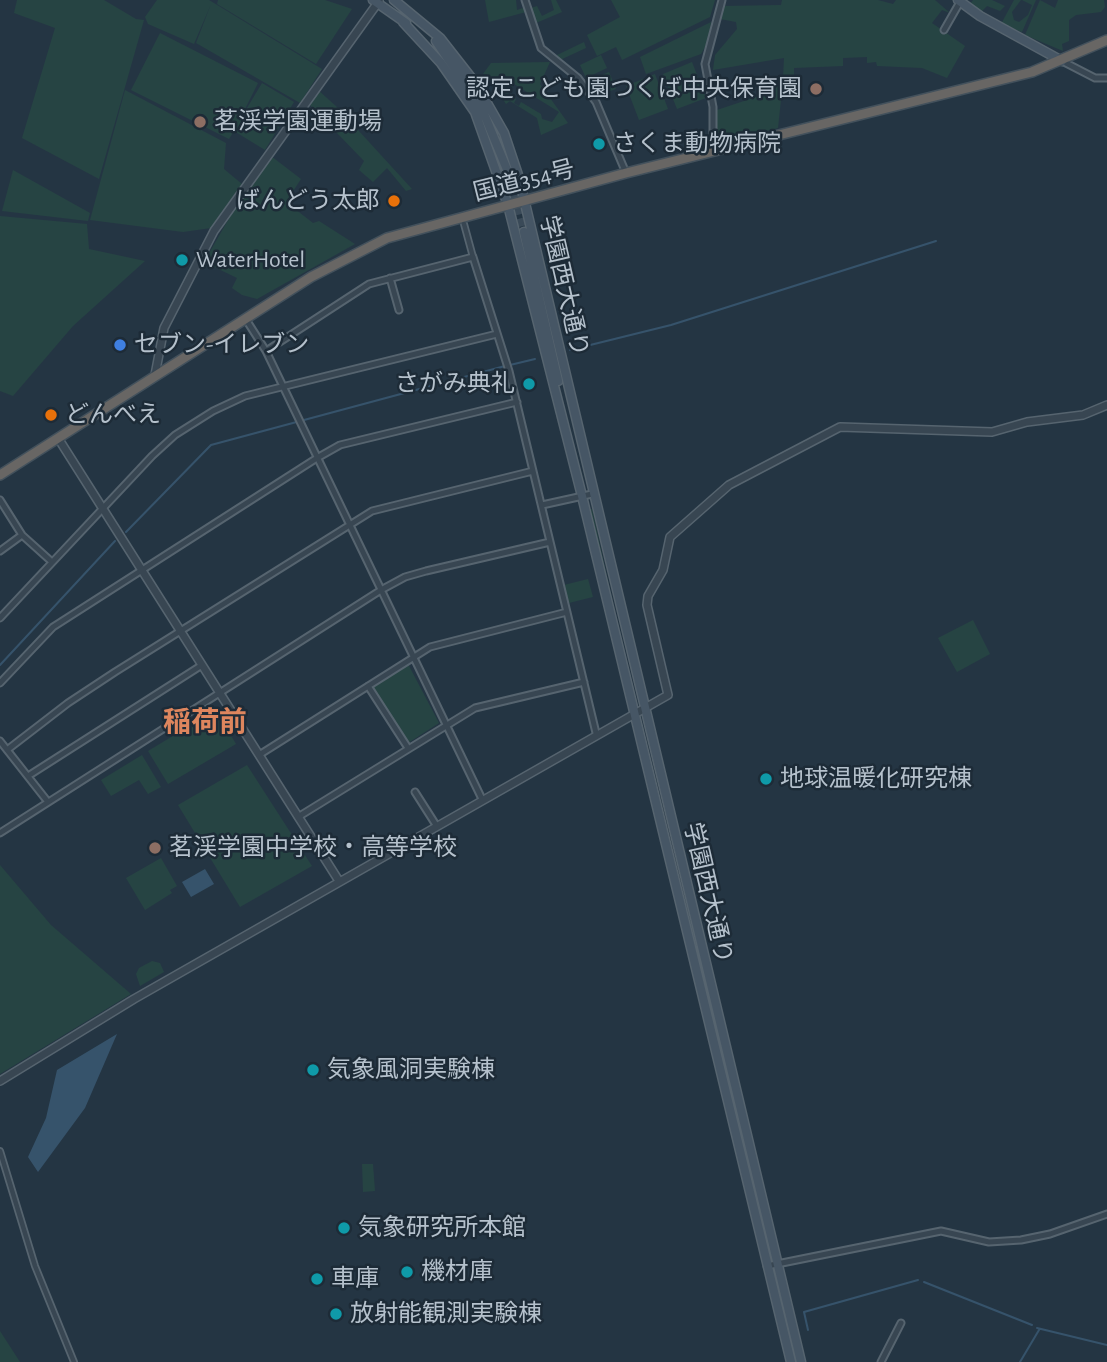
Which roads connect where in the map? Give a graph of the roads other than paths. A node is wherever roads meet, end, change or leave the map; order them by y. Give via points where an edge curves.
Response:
1 (394, 0) edge
2 (525, 0) edge
3 (722, 0) edge
4 (376, 1) edge
5 (959, 1) edge
6 (413, 14) junction
7 (403, 22) junction
8 (944, 30) dead end
9 (1107, 40) edge
10 (448, 59) junction
11 (1062, 61) junction
12 (1107, 78) edge
13 (713, 152) junction
14 (508, 172) tunnel mouth
15 (626, 173) junction
16 (524, 201) junction
17 (508, 205) junction
18 (464, 224) dead end
19 (524, 232) tunnel mouth
20 (473, 257) junction
21 (390, 278) junction
22 (399, 310) dead end
23 (244, 318) junction
24 (497, 334) junction
25 (266, 351) junction
26 (552, 351) junction
27 (155, 375) junction
28 (283, 387) junction
29 (517, 402) junction
30 (1107, 405) edge
31 (577, 433) junction
32 (567, 436) junction
33 (58, 438) junction
34 (317, 458) junction
35 (533, 471) junction
36 (0, 475) edge
37 (592, 494) junction
38 (582, 496) junction
39 (0, 500) edge
40 (542, 505) junction
41 (102, 508) junction
42 (349, 523) junction
43 (22, 535) junction
44 (550, 542) junction
45 (0, 551) edge
46 (52, 562) junction
47 (142, 570) junction
48 (381, 590) junction
49 (567, 611) junction
50 (0, 618) edge
51 (181, 631) junction
52 (413, 657) junction
53 (202, 665) junction
54 (584, 682) junction
55 (0, 683) edge
56 (368, 686) junction
57 (220, 693) junction
58 (643, 707) junction
59 (634, 712) junction
60 (446, 723) junction
61 (596, 733) junction
62 (0, 741) edge
63 (408, 748) junction
64 (8, 750) junction
65 (259, 755) junction
66 (28, 776) junction
67 (415, 792) dead end
68 (482, 799) junction
69 (48, 802) junction
70 (298, 817) junction
71 (436, 825) junction
72 (0, 833) edge
73 (339, 881) junction
74 (0, 1081) edge
75 (0, 1151) edge
76 (1107, 1214) edge
77 (777, 1264) junction
78 (767, 1266) junction
79 (901, 1323) dead end
80 (74, 1362) edge
81 (790, 1362) edge
82 (801, 1362) edge
83 (881, 1362) edge

1 - 6 main road, 学園西大通り
2 - 15 street via 541,48 578,78 596,102
3 - 13 street via 705,64 713,107
4 - 7 main road, 学園西大通り
4 - 27 street via 214,231 169,317
5 - 8 street
5 - 11 main road
6 - 10 main road, 学園西大通り
6 - 16 main road, 学園西大通り via 455,55 491,108 509,148
7 - 10 main road, 学園西大通り
7 - 17 main road, 学園西大通り via 441,62 474,112
9 - 11 highway, 国道354号
10 - 14 main road, 学園西大通り via 482,109
11 - 12 street via 1096,79
11 - 13 highway, 国道354号
13 - 15 highway, 国道354号
15 - 16 highway, 国道354号
16 - 17 highway, 国道354号
16 - 31 main road, 学園西大通り
17 - 23 highway, 国道354号 via 387,238 336,262
17 - 32 main road, 学園西大通り
18 - 20 street
19 - 26 main road, 学園西大通り
20 - 21 street
20 - 24 street
21 - 22 street
21 - 25 street via 369,284
23 - 25 street
23 - 27 highway, 国道354号
24 - 28 street
24 - 29 street
25 - 28 street
26 - 31 main road, 学園西大通り
26 - 32 main road, 学園西大通り
27 - 33 highway, 国道354号
28 - 34 street
28 - 41 street via 233,400 175,435
29 - 34 street via 340,445
29 - 35 street
30 - 58 street via 1083,415 992,432 840,427 729,485 670,537 663,570 647,605 668,695
31 - 37 main road, 学園西大通り
32 - 38 main road, 学園西大通り
33 - 36 highway, 国道354号
33 - 41 street
34 - 42 street
34 - 47 street
35 - 40 street
35 - 42 street via 392,505
37 - 38 street
37 - 58 main road, 学園西大通り
38 - 40 street
38 - 59 main road, 学園西大通り
39 - 43 street
40 - 44 street
41 - 46 street
41 - 47 street
42 - 48 street
42 - 51 street
43 - 45 street
43 - 46 street
44 - 48 street via 415,574
44 - 49 street
46 - 50 street
47 - 51 street
47 - 55 street via 53,627
48 - 52 street
48 - 57 street
49 - 52 street via 443,642
49 - 54 street
51 - 53 street
51 - 64 street via 68,704
52 - 56 street
52 - 60 street
53 - 57 street
53 - 66 street
54 - 60 street via 475,708
54 - 61 street
56 - 63 street
56 - 65 street
57 - 65 street
57 - 69 street
58 - 59 street
58 - 77 main road, 学園西大通り
59 - 61 street
59 - 78 main road, 学園西大通り
60 - 63 street
60 - 68 street
61 - 68 street
62 - 64 street
63 - 70 street
64 - 66 street
65 - 70 street
66 - 69 street
67 - 71 street
68 - 71 street
69 - 72 street
70 - 73 street
71 - 73 street
73 - 74 street
75 - 80 street via 35,1266
76 - 77 street via 1021,1240 989,1242 941,1231
77 - 78 street
77 - 82 main road, 学園西大通り
78 - 81 main road, 学園西大通り
79 - 83 street

